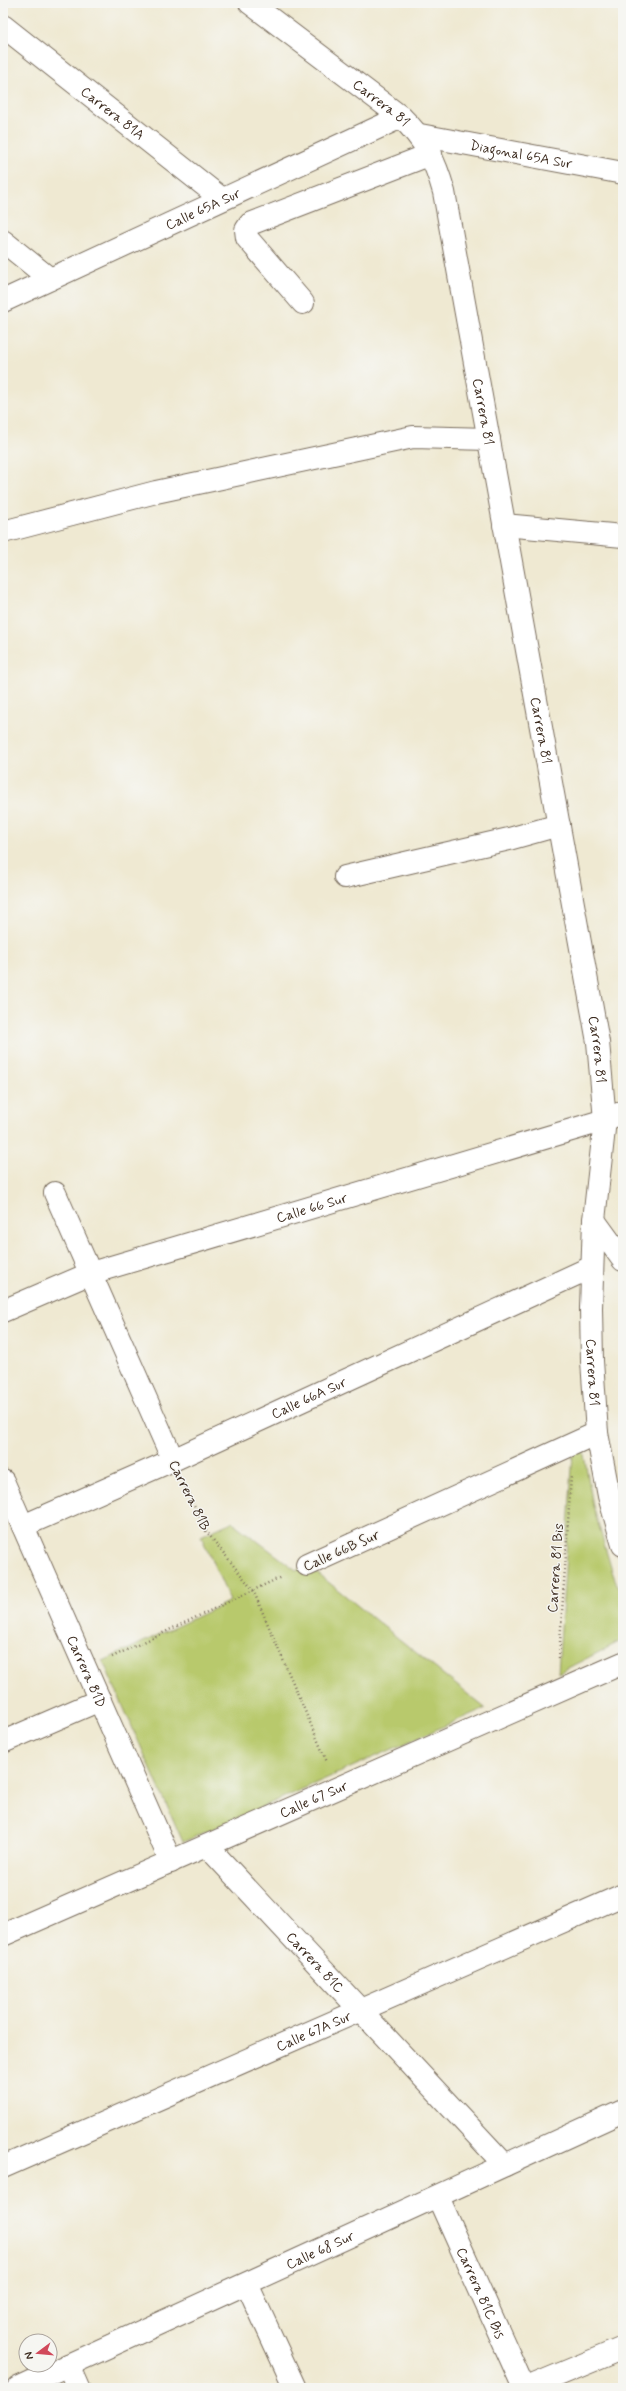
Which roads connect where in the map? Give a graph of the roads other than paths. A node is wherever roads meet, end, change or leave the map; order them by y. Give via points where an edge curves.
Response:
1 (250, 3) edge
2 (3, 26) edge
3 (401, 117) junction
4 (420, 135) junction
5 (431, 154) junction
6 (623, 173) edge
7 (222, 199) junction
8 (3, 241) edge
9 (50, 278) junction
10 (3, 300) edge
11 (303, 303) dead end
12 (489, 439) junction
13 (504, 525) junction
14 (3, 532) edge
15 (623, 536) edge
16 (559, 825) junction
17 (345, 877) dead end
18 (614, 1116) edge
19 (55, 1193) dead end
20 (594, 1220) junction
21 (623, 1260) edge
22 (592, 1267) junction
23 (91, 1273) junction
24 (3, 1311) edge
25 (597, 1433) junction
26 (173, 1460) junction
27 (3, 1481) edge
28 (23, 1526) junction
29 (623, 1545) edge
30 (307, 1565) road end
31 (623, 1663) edge
32 (100, 1700) junction
33 (3, 1742) edge
34 (207, 1846) junction
35 (171, 1862) junction
36 (623, 1895) edge
37 (3, 1935) edge
38 (361, 2010) junction
39 (623, 2111) edge
40 (505, 2165) junction
41 (3, 2167) edge
42 (438, 2197) junction
43 (247, 2284) junction
44 (623, 2348) edge
45 (68, 2365) junction
46 (18, 2388) edge
47 (78, 2388) edge
48 (295, 2388) edge
49 (524, 2388) edge
50 (527, 2388) edge

1 - 3 street, Carrera 81
2 - 7 street, Carrera 81A
3 - 4 street, Carrera 81
3 - 7 street, Calle 65A Sur
4 - 5 street, Carrera 81
4 - 6 street, Diagonal 65A Sur
5 - 11 street via 250,224 246,230 247,238
5 - 12 street, Carrera 81 via 444,192
7 - 9 street, Calle 65A Sur
8 - 9 street
9 - 10 street, Calle 65A Sur
12 - 13 street, Carrera 81
12 - 14 street via 413,437 156,492
13 - 15 street
13 - 16 street, Carrera 81
16 - 17 street via 510,839
16 - 18 street, Carrera 81
18 - 20 street, Carrera 81
18 - 23 street, Calle 66 Sur
19 - 23 street, Carrera 81B
20 - 21 street
20 - 22 street, Carrera 81
22 - 25 street, Carrera 81 via 592,1361
22 - 26 street, Calle 66A Sur
23 - 24 street, Calle 66 Sur
23 - 26 street, Carrera 81B
25 - 29 street, Carrera 81 via 609,1496
25 - 30 street, Calle 66B Sur
26 - 28 street, Calle 66A Sur
27 - 28 street, Carrera 81D
28 - 32 street, Carrera 81D
31 - 34 street, Calle 67 Sur
32 - 33 street
32 - 35 street, Carrera 81D
34 - 35 street, Calle 67 Sur
34 - 38 street, Carrera 81C
35 - 37 street, Calle 67 Sur
36 - 38 street, Calle 67A Sur
38 - 40 street, Carrera 81C
38 - 41 street, Calle 67A Sur
39 - 40 street, Calle 68 Sur
40 - 42 street, Calle 68 Sur
42 - 43 street, Calle 68 Sur
42 - 49 street, Carrera 81C Bis
43 - 45 street, Calle 68 Sur
43 - 48 street
44 - 50 street
45 - 46 street, Calle 68 Sur
45 - 47 street

